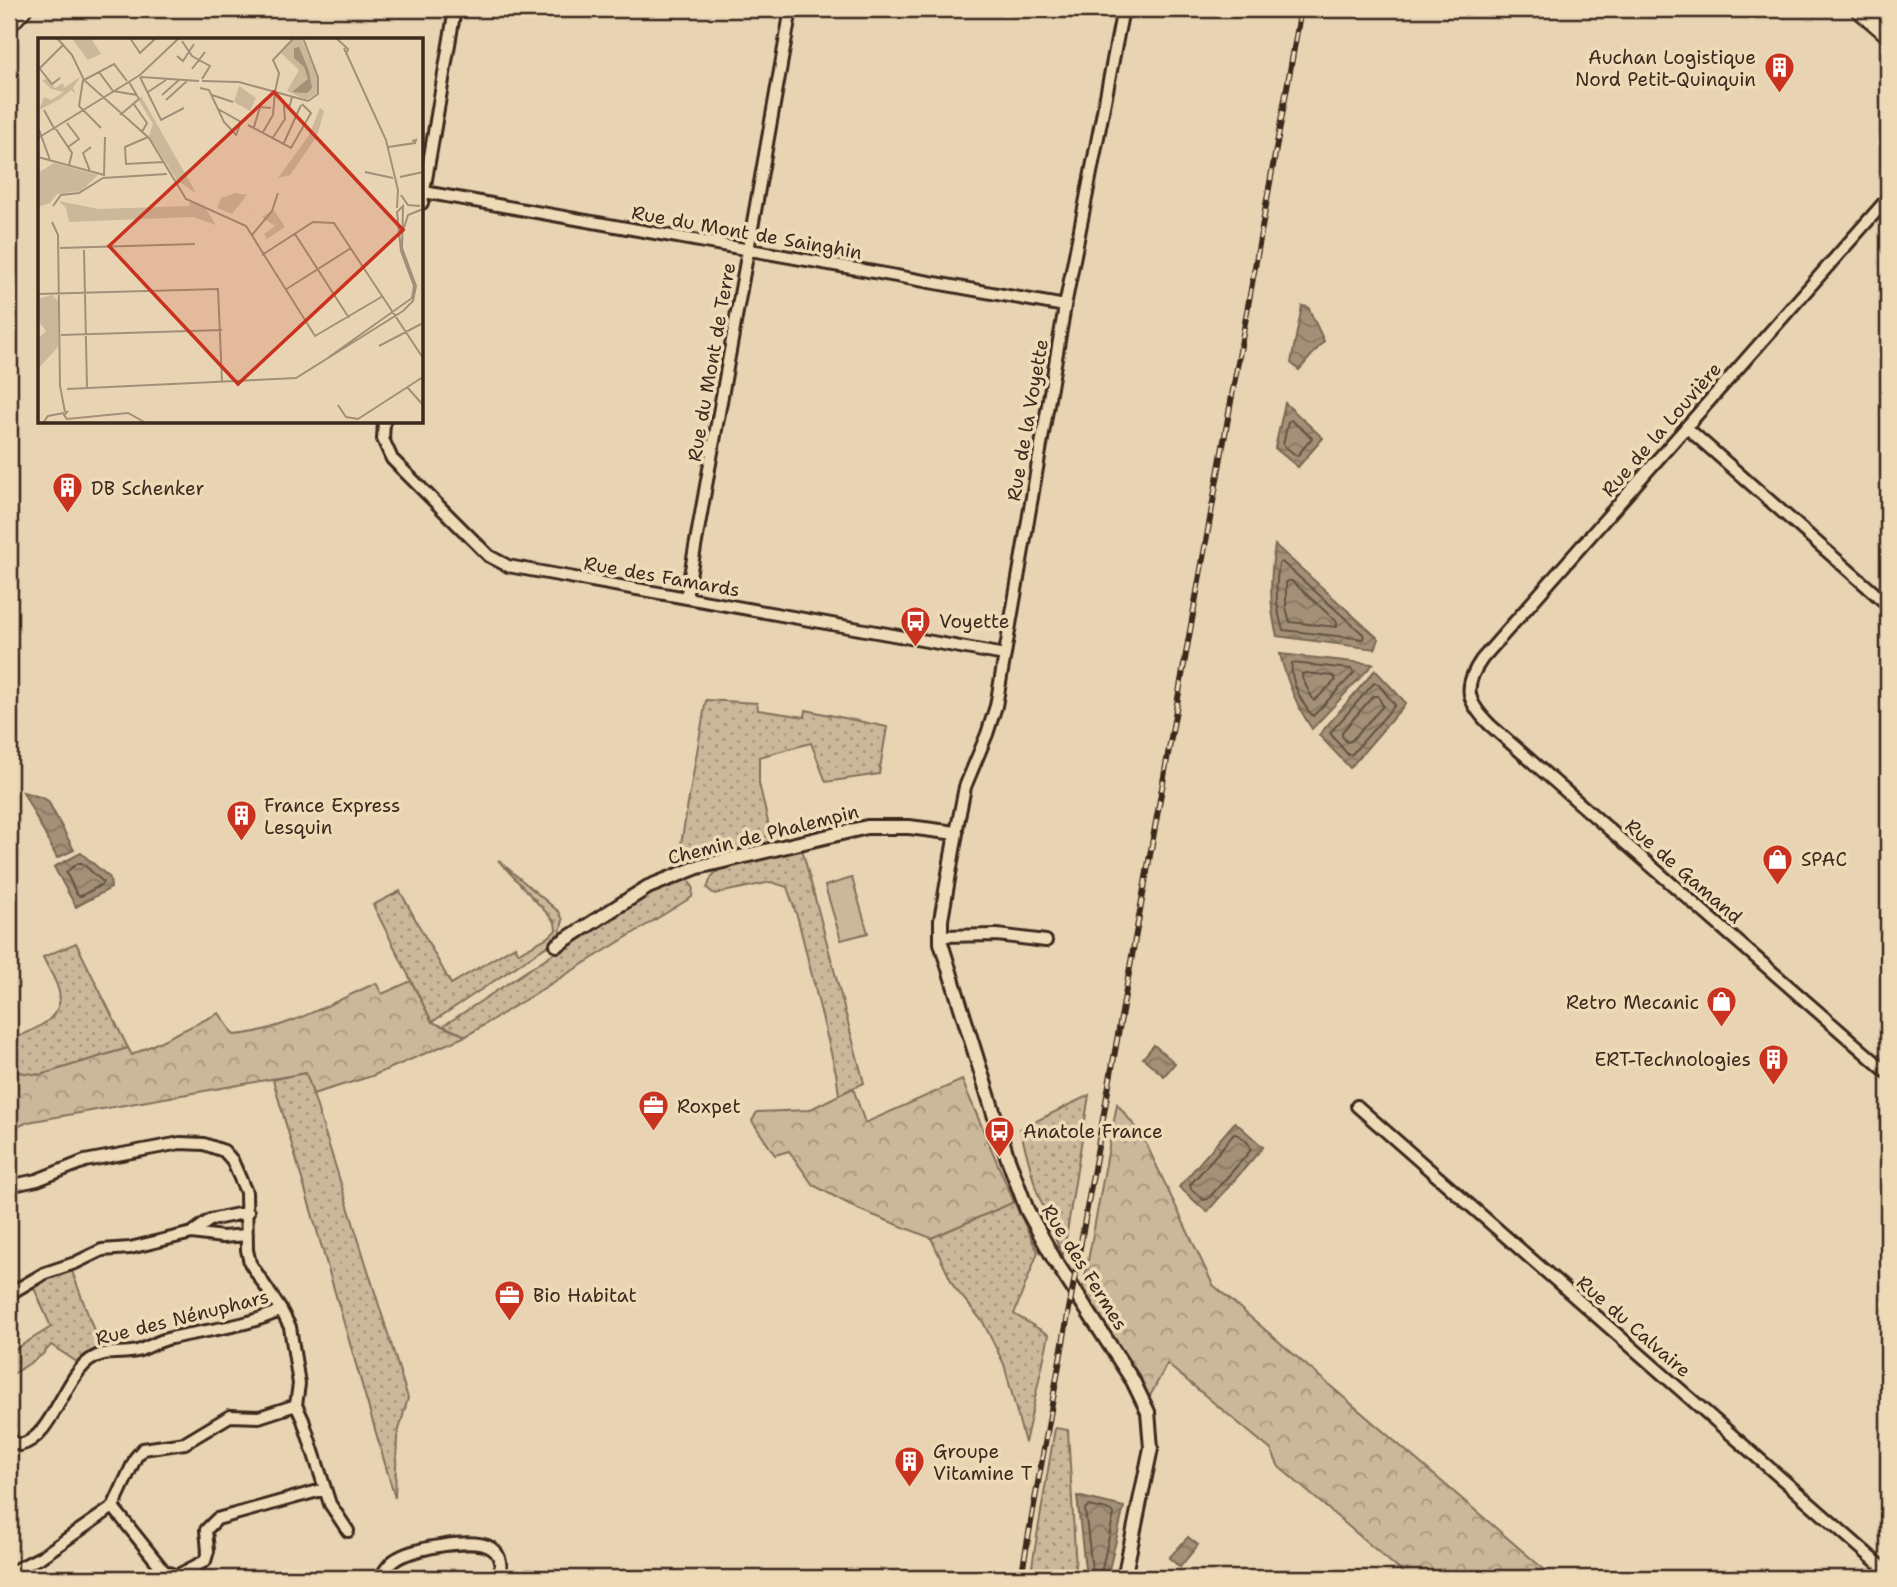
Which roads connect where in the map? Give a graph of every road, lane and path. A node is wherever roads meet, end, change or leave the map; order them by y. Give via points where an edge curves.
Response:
1 (23, 9) edge
2 (455, 9) edge
3 (791, 9) edge
4 (1123, 9) edge
5 (1859, 9) edge
6 (1876, 9) edge
7 (1888, 19) edge
8 (9, 24) edge
9 (1888, 34) edge
10 (424, 192) edge
11 (424, 198) edge
12 (1888, 198) edge
13 (748, 250) junction
14 (1065, 306) junction
15 (384, 424) edge
16 (1686, 426) junction
17 (687, 598) junction
18 (1888, 605) edge
19 (1005, 655) junction
20 (1469, 688) joint
21 (956, 833) junction
22 (941, 936) junction
23 (1046, 941) dead end
24 (557, 945) dead end
25 (1888, 1073) edge
26 (1357, 1106) dead end
27 (9, 1186) edge
28 (247, 1213) junction
29 (192, 1233) junction
30 (247, 1235) junction
31 (9, 1294) edge
32 (281, 1310) junction
33 (296, 1405) junction
34 (9, 1440) edge
35 (325, 1489) junction
36 (113, 1507) junction
37 (348, 1531) dead end
38 (1888, 1572) edge
39 (9, 1573) edge
40 (380, 1578) edge
41 (500, 1578) edge
42 (1124, 1578) edge

1 - 8 main road
2 - 10 street
3 - 13 street, Rue du Mont de Terre
4 - 14 street, Rue de la Voyette
5 - 9 main road
6 - 7 main road
11 - 13 street, Rue du Mont de Sainghin
12 - 16 street, Rue de la Louvière
13 - 14 street, Rue du Mont de Sainghin
13 - 17 street, Rue du Mont de Terre
14 - 19 street, Rue de la Voyette
15 - 17 street, Rue des Famards via 383,439 392,459 497,561
16 - 18 street
16 - 20 street, Rue de la Louvière via 1482,659
17 - 19 street, Rue des Famards
19 - 21 street, Rue de la Voyette via 994,716 965,787
20 - 25 street, Rue de Gamand via 1470,699 1490,725
21 - 22 street, Rue des Fermes
21 - 24 street, Chemin de Phalempin via 867,827 698,867 648,887
22 - 23 street via 997,935
22 - 42 street, Rue des Fermes via 1027,1210 1148,1412 1150,1452
26 - 38 street, Rue du Calvaire
27 - 28 street via 85,1161 197,1143 219,1147 232,1160 244,1186
28 - 29 street via 210,1220
28 - 30 street
29 - 30 street
29 - 31 street via 102,1250 45,1273
30 - 32 street via 250,1263
32 - 33 street via 296,1355
32 - 34 street, Rue des Nénuphars via 136,1351 108,1352 93,1358 32,1439 19,1445
33 - 35 street
33 - 36 street via 260,1417 230,1416 185,1443 143,1449
35 - 36 street via 217,1519 206,1531 205,1561 176,1576 164,1571
35 - 37 street
36 - 39 street via 41,1557
40 - 41 street via 403,1555 475,1544 495,1552

